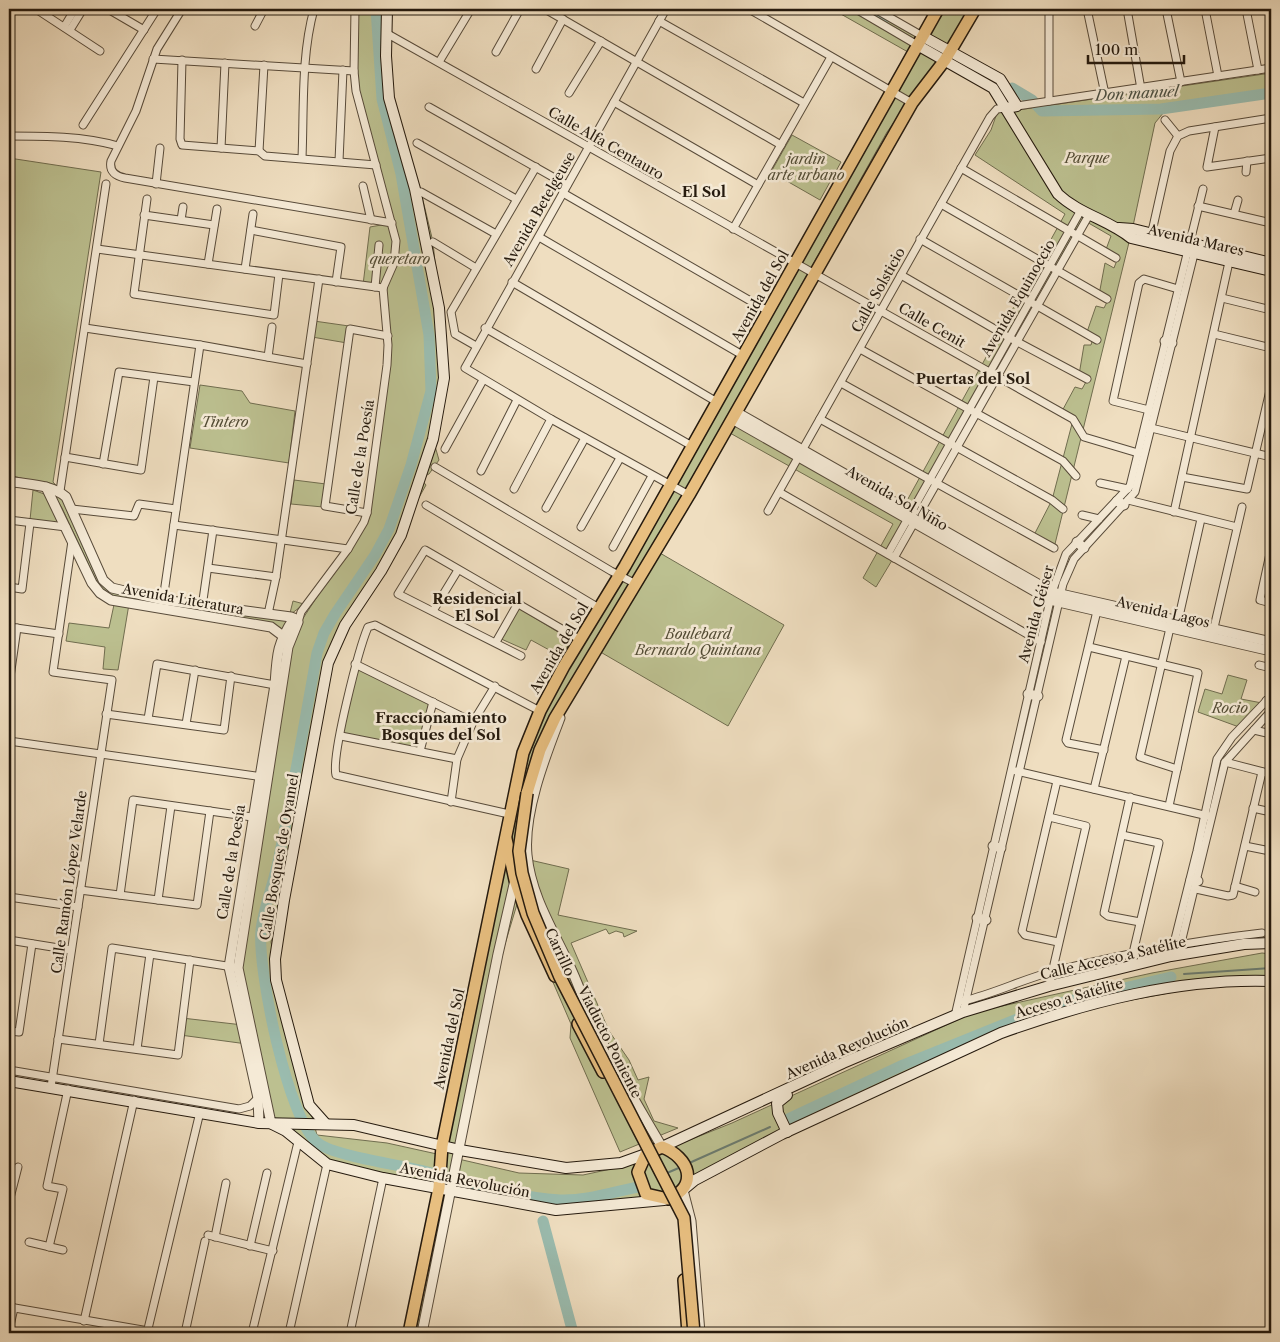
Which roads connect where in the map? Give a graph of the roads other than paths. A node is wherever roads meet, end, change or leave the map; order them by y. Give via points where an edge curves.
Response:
1 (36, 9) edge
2 (75, 9) edge
3 (83, 9) edge
4 (108, 9) edge
5 (157, 9) edge
6 (182, 9) edge
7 (264, 9) edge
8 (314, 9) edge
9 (356, 9) edge
10 (387, 9) edge
11 (472, 9) edge
12 (520, 9) edge
13 (545, 9) edge
14 (666, 9) edge
15 (749, 9) edge
16 (856, 9) edge
17 (875, 9) edge
18 (938, 9) edge
19 (975, 9) edge
20 (1049, 9) edge
21 (1087, 9) edge
22 (1127, 9) edge
23 (1166, 9) edge
24 (1205, 9) edge
25 (1246, 9) edge
26 (563, 19) junction
27 (659, 21) junction
28 (256, 26) dead end
29 (67, 28) junction
30 (144, 30) junction
31 (386, 32) junction
32 (601, 41) junction
33 (922, 41) junction
34 (100, 51) dead end
35 (496, 52) dead end
36 (831, 56) junction
37 (948, 56) junction
38 (154, 59) junction
39 (182, 60) junction
40 (637, 61) junction
41 (439, 62) junction
42 (225, 63) junction
43 (264, 66) junction
44 (306, 68) junction
45 (1271, 68) edge
46 (536, 69) dead end
47 (343, 70) junction
48 (1258, 70) junction
49 (354, 71) junction
50 (1218, 76) junction
51 (1181, 82) junction
52 (1141, 89) junction
53 (892, 92) junction
54 (569, 93) dead end
55 (1105, 94) junction
56 (614, 102) junction
57 (1046, 102) junction
58 (804, 103) junction
59 (912, 103) junction
60 (1022, 105) junction
61 (429, 107) dead end
62 (1006, 108) junction
63 (1271, 118) edge
64 (1165, 120) dead end
65 (83, 125) dead end
66 (1215, 127) junction
67 (9, 136) edge
68 (1178, 136) junction
69 (417, 143) dead end
70 (781, 144) junction
71 (118, 146) junction
72 (160, 148) dead end
73 (221, 148) junction
74 (589, 148) junction
75 (259, 150) junction
76 (302, 158) junction
77 (1271, 158) edge
78 (340, 161) junction
79 (1247, 161) junction
80 (376, 165) junction
81 (536, 167) junction
82 (961, 168) junction
83 (1246, 172) dead end
84 (106, 184) dead end
85 (156, 184) junction
86 (567, 185) junction
87 (758, 185) junction
88 (363, 186) dead end
89 (1203, 189) dead end
90 (420, 192) dead end
91 (563, 193) junction
92 (146, 199) dead end
93 (516, 199) junction
94 (1238, 200) dead end
95 (941, 204) junction
96 (1198, 206) junction
97 (183, 207) dead end
98 (217, 210) dead end
99 (1085, 212) junction
100 (253, 214) dead end
101 (1234, 214) junction
102 (144, 215) junction
103 (181, 220) junction
104 (371, 220) junction
105 (392, 223) junction
106 (1271, 223) edge
107 (214, 225) junction
108 (733, 229) junction
109 (251, 230) junction
110 (496, 234) junction
111 (1073, 234) junction
112 (539, 237) junction
113 (920, 239) junction
114 (1151, 239) junction
115 (433, 242) dead end
116 (379, 245) dead end
117 (97, 248) junction
118 (1191, 248) junction
119 (139, 254) junction
120 (1116, 258) dead end
121 (1229, 262) junction
122 (1271, 263) edge
123 (208, 264) junction
124 (795, 264) junction
125 (1260, 265) junction
126 (476, 268) junction
127 (245, 269) junction
128 (1053, 269) junction
129 (1271, 271) edge
130 (280, 274) junction
131 (815, 274) junction
132 (901, 275) junction
133 (319, 279) junction
134 (336, 282) junction
135 (512, 282) junction
136 (374, 287) junction
137 (383, 288) junction
138 (1178, 289) junction
139 (1222, 298) junction
140 (1107, 299) dead end
141 (1033, 303) junction
142 (1271, 310) edge
143 (768, 311) junction
144 (881, 311) junction
145 (272, 327) dead end
146 (85, 328) junction
147 (485, 328) junction
148 (1214, 334) junction
149 (388, 336) junction
150 (1013, 340) junction
151 (1097, 340) dead end
152 (1169, 342) junction
153 (200, 345) junction
154 (476, 346) junction
155 (1271, 348) edge
156 (860, 349) junction
157 (744, 356) junction
158 (268, 357) junction
159 (306, 364) junction
160 (993, 374) junction
161 (154, 377) junction
162 (1087, 379) dead end
163 (483, 380) junction
164 (194, 382) junction
165 (841, 383) junction
166 (1271, 386) edge
167 (517, 400) junction
168 (717, 402) junction
169 (973, 410) junction
170 (1149, 410) junction
171 (734, 416) junction
172 (1268, 418) edge
173 (820, 419) junction
174 (551, 420) junction
175 (1148, 427) junction
176 (585, 438) junction
177 (1191, 438) junction
178 (692, 446) junction
179 (953, 446) junction
180 (445, 449) dead end
181 (1138, 452) junction
182 (801, 454) junction
183 (1256, 454) junction
184 (65, 457) junction
185 (1271, 457) edge
186 (620, 458) junction
187 (103, 464) junction
188 (435, 466) dead end
189 (481, 470) dead end
190 (652, 476) junction
191 (1076, 476) dead end
192 (1182, 477) junction
193 (9, 481) edge
194 (934, 481) junction
195 (1100, 483) dead end
196 (669, 485) junction
197 (46, 487) junction
198 (514, 489) dead end
199 (1128, 489) junction
200 (60, 492) junction
201 (779, 492) junction
202 (689, 495) junction
203 (1123, 502) junction
204 (426, 505) dead end
205 (1242, 506) dead end
206 (176, 508) junction
207 (546, 508) dead end
208 (72, 509) junction
209 (1063, 509) dead end
210 (768, 511) dead end
211 (367, 512) junction
212 (1174, 512) junction
213 (1082, 515) dead end
214 (912, 518) junction
215 (1201, 518) junction
216 (9, 520) edge
217 (1099, 520) junction
218 (30, 523) junction
219 (174, 524) junction
220 (66, 527) junction
221 (1237, 527) junction
222 (581, 528) dead end
223 (213, 530) junction
224 (281, 540) junction
225 (72, 541) junction
226 (1080, 545) junction
227 (613, 547) dead end
228 (1054, 548) dead end
229 (348, 549) junction
230 (1271, 549) edge
231 (891, 556) junction
232 (208, 568) junction
233 (458, 570) junction
234 (619, 575) junction
235 (276, 577) junction
236 (636, 584) junction
237 (9, 587) edge
238 (1055, 597) junction
239 (163, 600) junction
240 (1271, 603) edge
241 (517, 605) junction
242 (202, 607) junction
243 (599, 608) junction
244 (433, 611) junction
245 (1097, 611) junction
246 (268, 614) junction
247 (298, 617) junction
248 (1140, 617) junction
249 (1178, 621) junction
250 (9, 627) edge
251 (17, 628) junction
252 (1170, 628) junction
253 (1213, 633) junction
254 (59, 634) junction
255 (286, 638) junction
256 (579, 639) junction
257 (496, 642) junction
258 (1041, 642) junction
259 (1271, 642) edge
260 (1089, 647) junction
261 (1271, 651) edge
262 (521, 656) dead end
263 (1126, 656) junction
264 (355, 664) junction
265 (1161, 664) junction
266 (1259, 665) dead end
267 (1271, 668) edge
268 (195, 670) junction
269 (231, 676) junction
270 (9, 684) edge
271 (275, 684) junction
272 (494, 686) junction
273 (1028, 694) junction
274 (1038, 696) junction
275 (569, 697) junction
276 (1270, 701) edge
277 (433, 702) junction
278 (540, 711) junction
279 (1271, 711) edge
280 (106, 714) junction
281 (148, 719) junction
282 (473, 722) junction
283 (186, 724) junction
284 (1254, 730) junction
285 (1271, 734) edge
286 (341, 736) junction
287 (9, 740) edge
288 (1104, 750) junction
289 (420, 751) junction
290 (100, 754) junction
291 (457, 759) junction
292 (1225, 762) junction
293 (1177, 769) junction
294 (1010, 770) junction
295 (1020, 772) junction
296 (1262, 772) junction
297 (1271, 774) edge
298 (264, 777) junction
299 (1057, 780) junction
300 (1094, 789) junction
301 (1130, 797) junction
302 (451, 802) junction
303 (171, 806) junction
304 (1169, 806) junction
305 (1253, 808) junction
306 (210, 811) junction
307 (1271, 812) edge
308 (509, 814) junction
309 (1205, 815) junction
310 (252, 817) junction
311 (1049, 817) junction
312 (1213, 817) junction
313 (1122, 835) junction
314 (505, 838) junction
315 (1245, 846) junction
316 (997, 847) junction
317 (1270, 851) dead end
318 (515, 880) junction
319 (1195, 883) junction
320 (1235, 886) junction
321 (80, 890) junction
322 (1255, 892) dead end
323 (120, 895) junction
324 (9, 897) edge
325 (158, 900) junction
326 (78, 907) junction
327 (982, 919) junction
328 (1140, 922) junction
329 (1262, 933) dead end
330 (9, 940) edge
331 (1058, 942) junction
332 (1271, 943) edge
333 (32, 944) junction
334 (71, 950) junction
335 (1176, 950) junction
336 (1133, 953) junction
337 (150, 954) junction
338 (190, 960) junction
339 (1133, 965) junction
340 (234, 967) junction
341 (1052, 972) junction
342 (1271, 981) edge
343 (1049, 986) junction
344 (967, 1000) junction
345 (958, 1002) junction
346 (959, 1014) junction
347 (9, 1031) edge
348 (58, 1039) junction
349 (99, 1044) junction
350 (137, 1049) junction
351 (9, 1070) edge
352 (814, 1077) junction
353 (9, 1081) edge
354 (52, 1081) junction
355 (68, 1090) junction
356 (258, 1098) junction
357 (134, 1100) junction
358 (200, 1112) junction
359 (324, 1122) junction
360 (259, 1123) junction
361 (271, 1123) junction
362 (786, 1130) junction
363 (298, 1142) junction
364 (442, 1146) junction
365 (662, 1147) junction
366 (646, 1154) junction
367 (459, 1155) junction
368 (327, 1164) junction
369 (18, 1167) dead end
370 (267, 1173) dead end
371 (383, 1178) junction
372 (226, 1183) dead end
373 (438, 1188) junction
374 (682, 1190) junction
375 (451, 1191) junction
376 (668, 1199) junction
377 (9, 1202) edge
378 (210, 1238) junction
379 (29, 1242) dead end
380 (250, 1246) junction
381 (49, 1247) junction
382 (63, 1250) dead end
383 (272, 1251) junction
384 (11, 1307) edge
385 (84, 1321) junction
386 (9, 1330) edge
387 (148, 1332) edge
388 (160, 1333) edge
389 (185, 1333) edge
390 (252, 1333) edge
391 (289, 1333) edge
392 (350, 1333) edge
393 (409, 1333) edge
394 (422, 1333) edge
395 (688, 1333) edge
396 (694, 1333) edge
397 (700, 1333) edge

1 - 29 street
2 - 29 street
3 - 29 street
4 - 30 street
5 - 30 street
6 - 38 street
7 - 28 street
8 - 44 street
9 - 49 street
10 - 31 main road, Calle Bosques de Oyamel
11 - 41 street
12 - 35 street
13 - 26 street
14 - 27 street, Avenida Betelgeuse
15 - 36 street
16 - 33 street
17 - 33 street
18 - 33 main road, Avenida del Sol
19 - 37 main road
20 - 57 street
21 - 55 street
22 - 52 street
23 - 51 street
24 - 50 street
25 - 48 street
26 - 32 street
26 - 46 street
27 - 40 street, Avenida Betelgeuse
27 - 58 street
29 - 34 street
30 - 65 street
31 - 41 street, Calle Alfa Centauro
31 - 359 main road, Calle Bosques de Oyamel via 389,98 415,189 439,308 444,378 432,439 401,535 345,625 328,663 275,959 276,980 302,1084 309,1104
32 - 40 street
32 - 54 street
33 - 37 main road, Avenida Mares
33 - 53 main road, Avenida del Sol
36 - 53 street
36 - 58 street
37 - 59 main road
37 - 60 main road, Avenida Mares via 1000,79
37 - 62 main road, Avenida Mares via 993,88
38 - 39 street
38 - 71 street via 136,111
39 - 42 street
39 - 73 street via 180,142 185,146
40 - 56 street, Avenida Betelgeuse
40 - 70 street
41 - 74 street, Calle Alfa Centauro
42 - 43 street
42 - 73 street
43 - 44 street
43 - 75 street
44 - 47 street
44 - 76 street
45 - 48 street
47 - 49 street
47 - 78 street
48 - 50 street
49 - 80 street via 363,122
50 - 51 street
51 - 52 street
52 - 55 street
53 - 59 street
53 - 124 main road, Avenida del Sol
55 - 57 street
56 - 74 street, Avenida Betelgeuse
56 - 87 street
57 - 60 street
58 - 70 street
59 - 131 main road
60 - 62 main road
61 - 81 street
62 - 82 street, Calle Solsticio via 998,109 990,117
62 - 99 main road, Avenida Mares via 1058,194
63 - 66 street
64 - 68 street
66 - 68 street
66 - 79 street via 1207,167
67 - 71 street via 99,141
68 - 114 street via 1170,151
69 - 93 street
70 - 87 street
71 - 85 street via 110,168 117,175
72 - 85 street
73 - 75 street
74 - 86 street, Avenida Betelgeuse
74 - 108 street, Calle Alfa Centauro
75 - 76 street via 265,156
76 - 78 street
77 - 79 street
78 - 80 street
79 - 83 street
80 - 105 street
81 - 86 street
81 - 93 street
82 - 95 street, Calle Solsticio
82 - 111 street
84 - 117 street
85 - 104 street
86 - 91 street, Avenida Betelgeuse
87 - 108 street
88 - 104 street
89 - 96 street
90 - 110 street
91 - 112 street, Avenida Betelgeuse
91 - 143 street
92 - 102 street
93 - 110 street
94 - 101 street
95 - 113 street, Calle Solsticio
95 - 128 street
96 - 101 street
96 - 118 street
97 - 103 street
98 - 107 street
99 - 111 street, Avenida Equinoccio
99 - 114 main road, Avenida Mares
100 - 109 street
101 - 106 street
102 - 103 street
102 - 119 street
103 - 107 street
104 - 105 street
105 - 137 street via 396,253
107 - 123 street
108 - 124 street, Calle Alfa Centauro
109 - 127 street
109 - 134 street via 341,247
110 - 126 street
111 - 120 street
111 - 128 street, Avenida Equinoccio
112 - 135 street, Avenida Betelgeuse
112 - 157 street
113 - 132 street, Calle Solsticio
113 - 141 street
114 - 118 main road, Avenida Mares
115 - 126 street
116 - 136 street
117 - 119 street
117 - 146 street
118 - 121 main road, Avenida Mares
118 - 125 main road, Avenida Mares
118 - 138 street, Avenida Géiser
118 - 152 street, Avenida Géiser
119 - 123 street
119 - 130 street via 134,294 274,315
121 - 125 main road, Avenida Mares
121 - 139 street
122 - 125 main road, Avenida Mares
123 - 127 street
124 - 131 street, Calle Alfa Centauro
124 - 143 main road, Avenida del Sol
125 - 129 main road, Avenida Mares
126 - 154 street via 451,312 455,334
127 - 130 street
128 - 140 street
128 - 141 street, Avenida Equinoccio
130 - 133 street
131 - 144 street, Calle Cenit
131 - 171 main road
132 - 144 street, Calle Solsticio
132 - 150 street
133 - 134 street
133 - 159 street
134 - 136 street
135 - 147 street, Avenida Betelgeuse
135 - 168 street
136 - 137 street
137 - 149 street, Calle de la Poesía
138 - 152 street, Avenida Géiser
138 - 170 street via 1144,279 1139,283 1113,401
139 - 142 street
139 - 148 street
141 - 150 street, Avenida Equinoccio
141 - 151 street
143 - 157 main road, Avenida del Sol
144 - 156 street, Calle Solsticio
144 - 160 street, Calle Cenit
145 - 158 street
146 - 153 street
146 - 184 street
147 - 154 street, Avenida Betelgeuse
147 - 178 street
148 - 155 street
148 - 177 street
149 - 211 street, Calle de la Poesía
149 - 211 street via 350,329 325,506
150 - 160 street, Avenida Equinoccio
150 - 162 street
152 - 170 street, Avenida Géiser
152 - 175 street, Avenida Géiser
153 - 158 street
153 - 164 street
154 - 163 street, Avenida Betelgeuse via 465,369
156 - 165 street, Calle Solsticio
156 - 169 street
157 - 168 main road, Avenida del Sol
158 - 159 street
159 - 224 street
160 - 169 street, Avenida Equinoccio
160 - 181 street, Calle Cenit via 1073,420 1084,437
161 - 164 street
161 - 187 street via 120,372
161 - 187 street via 141,470
163 - 167 street
163 - 180 street
164 - 206 street
165 - 173 street, Calle Solsticio
165 - 179 street
166 - 172 street
167 - 174 street
167 - 189 street
168 - 178 main road, Avenida del Sol
169 - 179 street, Avenida Equinoccio
169 - 191 street via 1063,460
170 - 175 street, Avenida Géiser
171 - 182 street, Avenida Sol Niño
171 - 202 main road
172 - 183 street
173 - 182 street, Calle Solsticio
173 - 194 street
174 - 176 street
174 - 198 street
175 - 177 street
175 - 181 street, Avenida Géiser
175 - 203 street, Avenida Géiser via 1135,492
176 - 186 street
176 - 207 street
177 - 183 street
177 - 192 street
178 - 196 main road, Avenida del Sol
179 - 194 street, Avenida Equinoccio
179 - 209 street
181 - 199 street, Avenida Géiser
182 - 201 street, Calle Solsticio
182 - 214 street, Avenida Sol Niño
183 - 185 street
183 - 192 street via 1247,489
184 - 187 street
184 - 200 street
186 - 190 street
186 - 222 street
188 - 234 street
190 - 196 street
190 - 227 street
192 - 212 street
193 - 197 street
194 - 214 street, Avenida Equinoccio
194 - 228 street
195 - 199 street
196 - 202 street
196 - 234 main road, Avenida del Sol
197 - 200 street
197 - 220 street, Avenida Literatura
199 - 203 street, Avenida Géiser
200 - 208 street, Avenida Literatura
201 - 210 street, Calle Solsticio
201 - 231 street
202 - 236 main road
203 - 212 street
203 - 217 street, Avenida Géiser
203 - 226 street, Avenida Géiser
204 - 243 street
205 - 221 street
206 - 208 street via 142,504 137,505 134,516
206 - 219 street
208 - 239 street, Avenida Literatura via 103,580 112,588
211 - 229 street, Calle de la Poesía
212 - 215 street
213 - 217 street
214 - 231 street, Avenida Equinoccio
214 - 238 street, Avenida Sol Niño
215 - 221 street
215 - 249 street
216 - 218 street
217 - 226 street, Avenida Géiser
218 - 220 street
218 - 237 street via 22,589
219 - 223 street
219 - 239 street
220 - 225 street, Avenida Literatura
221 - 253 street
223 - 224 street
223 - 232 street
224 - 229 street
224 - 235 street
225 - 254 street
225 - 255 street, Avenida Literatura via 92,583 111,600 271,628
226 - 238 street, Avenida Géiser
229 - 247 street, Calle de la Poesía
230 - 240 street via 1260,600
231 - 258 street
232 - 235 street
232 - 242 street
233 - 241 street
233 - 244 street
233 - 244 street via 429,551 422,554 398,594
234 - 236 street
234 - 243 main road, Avenida del Sol
235 - 246 street
236 - 275 main road
238 - 245 street, Avenida Lagos
238 - 248 street, Avenida Lagos
238 - 258 street, Avenida Géiser
238 - 274 street, Avenida Géiser
239 - 242 street, Avenida Literatura
241 - 256 street
241 - 257 street
242 - 246 street, Avenida Literatura
243 - 256 main road, Avenida del Sol
244 - 257 street
245 - 248 street, Avenida Lagos
245 - 260 street
246 - 247 street, Avenida Literatura
247 - 255 street, Calle de la Poesía
248 - 249 street, Avenida Lagos
248 - 252 street, Avenida Lagos
249 - 253 street, Avenida Lagos
250 - 251 street
251 - 254 street
251 - 270 street
252 - 253 street, Avenida Lagos
252 - 265 street
253 - 259 street, Avenida Lagos
253 - 261 street, Avenida Lagos
254 - 280 street, Calle Ramón López Velarde via 53,672 112,680
255 - 271 street, Calle de la Poesía via 278,650
255 - 298 street, Calle de la Poesía
256 - 278 main road, Avenida del Sol
257 - 262 street
258 - 273 street, Avenida Géiser
260 - 263 street
260 - 288 street via 1067,742
263 - 265 street
263 - 288 street
264 - 272 street via 370,626 375,625
264 - 277 street
264 - 286 street
265 - 293 street via 1140,757
265 - 293 street via 1198,673
266 - 267 street
268 - 269 street
268 - 281 street via 157,664
268 - 283 street
269 - 271 street
269 - 283 street via 224,730
271 - 298 street, Calle de la Poesía
272 - 278 street
272 - 282 street
273 - 274 street
273 - 294 street, Avenida Géiser
274 - 295 street, Avenida Géiser
275 - 365 street via 540,776 527,836 527,855 544,917 599,1036
275 - 396 main road, Viaducto Poniente, bridge via 555,718 536,760 527,793 519,851 522,873 533,913 560,977 684,1218
276 - 309 street via 1232,737 1217,759
277 - 282 street
277 - 289 street
278 - 308 main road, Avenida del Sol via 523,754
279 - 284 street
280 - 281 street
280 - 290 street, Calle Ramón López Velarde
281 - 283 street
282 - 291 street
284 - 285 street
284 - 292 street
286 - 289 street
286 - 302 street via 336,775
287 - 290 street
288 - 300 street
289 - 291 street
290 - 298 street
290 - 321 street, Calle Ramón López Velarde
291 - 302 street
292 - 296 street
292 - 312 street
293 - 304 street
294 - 295 street
294 - 316 street, Avenida Géiser
295 - 299 street
295 - 316 street, Avenida Géiser
296 - 297 street
296 - 305 street
298 - 310 street, Calle de la Poesía
298 - 340 street, Calle de la Poesía
299 - 300 street
299 - 311 street
300 - 301 street
301 - 304 street
301 - 313 street
302 - 308 street
303 - 306 street
303 - 323 street via 134,800
303 - 325 street
304 - 309 street
305 - 307 street
305 - 315 street
306 - 310 street
306 - 325 street via 197,905
308 - 314 main road, Avenida del Sol
309 - 312 street
309 - 319 street
310 - 340 street, Calle de la Poesía
311 - 331 street via 1022,931 1023,934
311 - 331 street via 1086,826
312 - 319 street
313 - 328 street via 1104,913
313 - 328 street via 1159,843
314 - 318 main road, Carrillo
314 - 364 main road, Avenida del Sol
315 - 317 street
315 - 320 street
316 - 327 street, Avenida Géiser
318 - 366 main road, Carrillo via 544,956
318 - 367 street
319 - 320 street via 1232,896
319 - 335 street
319 - 335 street
320 - 322 street
321 - 323 street
321 - 326 street, Calle Ramón López Velarde
323 - 325 street
324 - 326 street
326 - 334 street, Calle Ramón López Velarde
327 - 344 street, Avenida Géiser
327 - 345 street, Avenida Géiser
328 - 336 street
329 - 335 street
330 - 333 street
331 - 341 street
332 - 335 main road, Calle Acceso a Satélite
333 - 334 street
333 - 347 street via 19,1032
334 - 348 street, Calle Ramón López Velarde
335 - 336 street
335 - 339 main road, Calle Acceso a Satélite
336 - 339 street
336 - 341 street
337 - 338 street
337 - 349 street via 112,948
337 - 350 street
338 - 340 street
338 - 350 street via 178,1055
339 - 343 main road, Calle Acceso a Satélite
340 - 356 street, Calle de la Poesía
340 - 361 street, Calle de la Poesía
341 - 343 street
341 - 344 street
342 - 362 main road, Acceso a Satélite via 1247,980 1179,987 1085,1005 1001,1033
343 - 346 main road, Calle Acceso a Satélite
344 - 345 street
344 - 346 street, Avenida Géiser
345 - 346 street, Avenida Géiser
346 - 352 main road, Avenida Revolución
348 - 349 street
348 - 354 street, Calle Ramón López Velarde
349 - 350 street
351 - 354 street, Avenida Revolución
352 - 362 main road via 808,1085 777,1103
352 - 365 main road, Avenida Revolución
353 - 354 main road, Avenida Revolución
354 - 355 main road, Avenida Revolución
354 - 356 street, Avenida Revolución via 239,1109 250,1106
355 - 357 main road, Avenida Revolución
355 - 381 street via 47,1186 63,1189
356 - 360 street, Calle de la Poesía
357 - 358 main road, Avenida Revolución
357 - 385 street
358 - 360 main road, Avenida Revolución
358 - 387 street
359 - 361 main road, Avenida Revolución
359 - 364 main road, Avenida Revolución via 361,1126
360 - 361 main road, Avenida Revolución
361 - 363 main road, Avenida Revolución
362 - 374 main road
363 - 368 main road, Avenida Revolución
363 - 383 street
364 - 367 main road, Avenida Revolución
364 - 373 main road, Avenida del Sol
365 - 366 main road
365 - 374 main road via 674,1152 686,1165 688,1178
366 - 367 main road, Avenida Revolución via 620,1163 566,1168
366 - 376 main road via 638,1172 643,1188 646,1194
367 - 375 street
368 - 371 main road, Avenida Revolución
368 - 391 street
369 - 377 street
370 - 380 street
371 - 373 main road, Avenida Revolución
371 - 392 street
372 - 378 street
373 - 375 main road, Avenida Revolución
373 - 393 main road, Avenida del Sol
374 - 376 main road
374 - 397 street via 691,1221
375 - 376 main road, Avenida Revolución via 556,1210
375 - 394 street
376 - 395 main road via 680,1222
378 - 380 street
378 - 389 street
379 - 381 street
380 - 383 street
381 - 382 street
383 - 390 street
384 - 385 street
384 - 386 street
385 - 387 street
387 - 388 street

